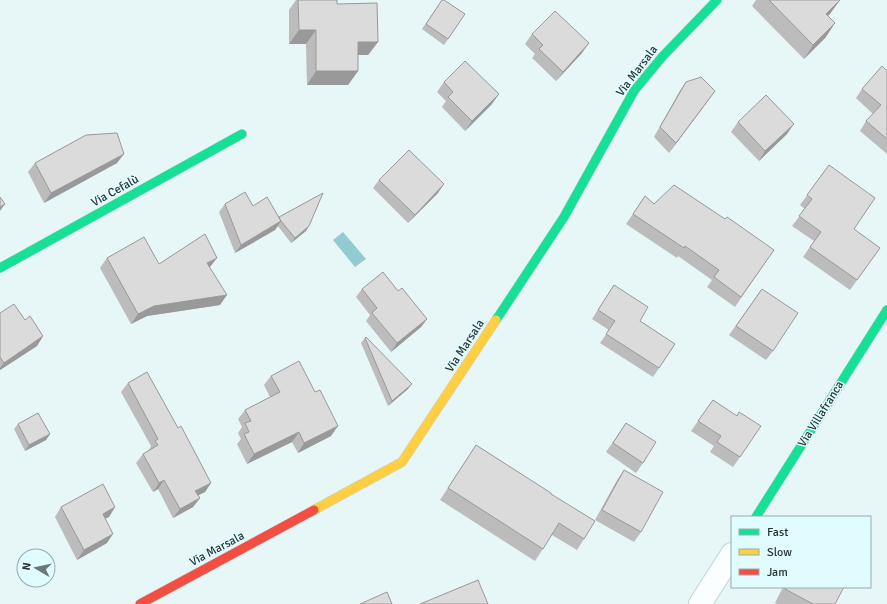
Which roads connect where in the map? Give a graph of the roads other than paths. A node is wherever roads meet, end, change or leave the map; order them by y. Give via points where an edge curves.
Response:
1 (717, 0) edge
2 (242, 134) dead end
3 (0, 268) edge
4 (887, 310) edge
5 (757, 516) edge
6 (731, 556) edge
7 (140, 604) edge
8 (700, 604) edge

1 - 7 street, Via Marsala via 662,57 634,91 564,217 402,462
2 - 3 street, Via Cefalù
4 - 5 street, Via Villafranca
6 - 8 street

